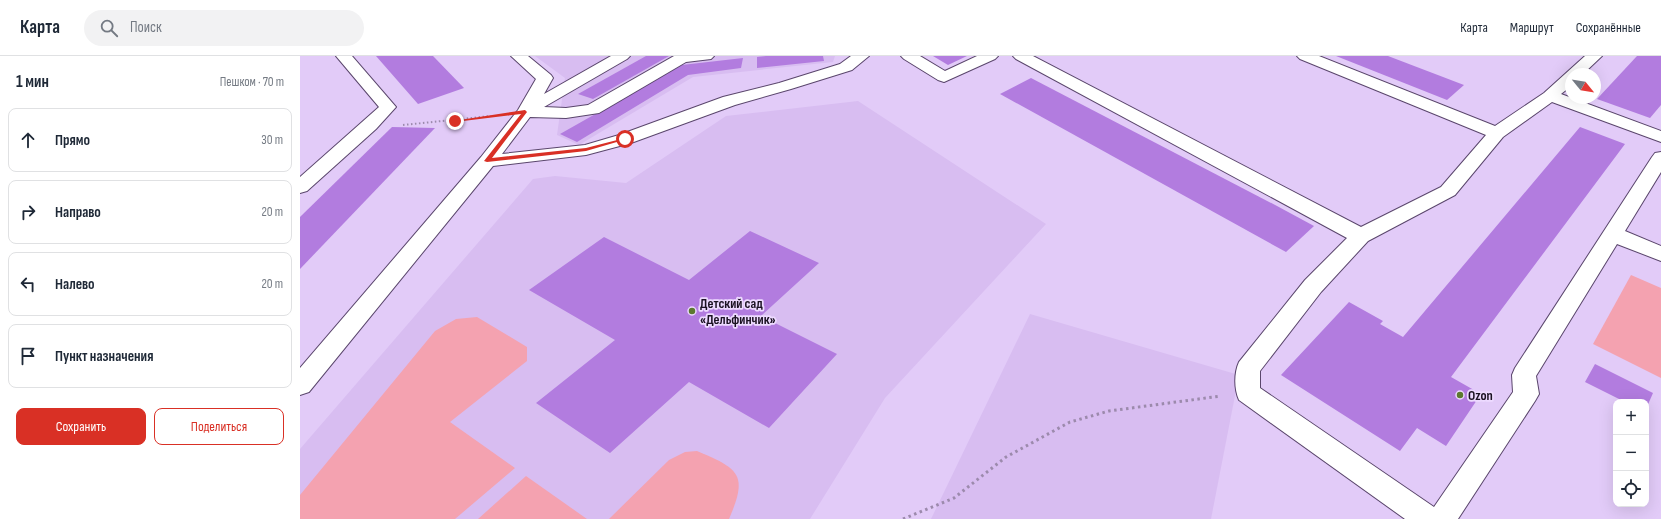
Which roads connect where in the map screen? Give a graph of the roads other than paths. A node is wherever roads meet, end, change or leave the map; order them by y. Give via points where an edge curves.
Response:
1 (344, 56) edge
2 (519, 56) edge
3 (622, 56) edge
4 (706, 56) edge
5 (860, 56) edge
6 (909, 56) edge
7 (990, 56) edge
8 (1021, 56) edge
9 (1305, 56) edge
10 (1594, 56) edge
11 (1581, 68) edge
12 (1565, 82) edge
13 (1550, 96) junction
14 (525, 112) junction
15 (1497, 133) junction
16 (1661, 137) edge
17 (1661, 158) edge
18 (487, 161) junction
19 (302, 183) edge
20 (1613, 234) junction
21 (1361, 236) junction
22 (1661, 254) edge
23 (300, 385) edge
24 (1428, 519) edge
25 (1442, 519) edge

1 - 19 lane via 388,107
2 - 14 lane via 545,78
3 - 14 lane
4 - 14 lane via 682,58 592,109 566,113
5 - 18 lane via 846,67 729,100 625,139 586,150
6 - 7 lane via 944,78
8 - 21 lane
9 - 15 lane
10 - 11 lane
12 - 13 lane
13 - 15 lane
13 - 16 lane
14 - 18 lane
15 - 21 lane via 1448,191
17 - 20 lane
18 - 23 lane
20 - 22 lane
20 - 25 lane via 1524,375 1526,394
21 - 24 lane via 1313,286 1248,369 1248,393

